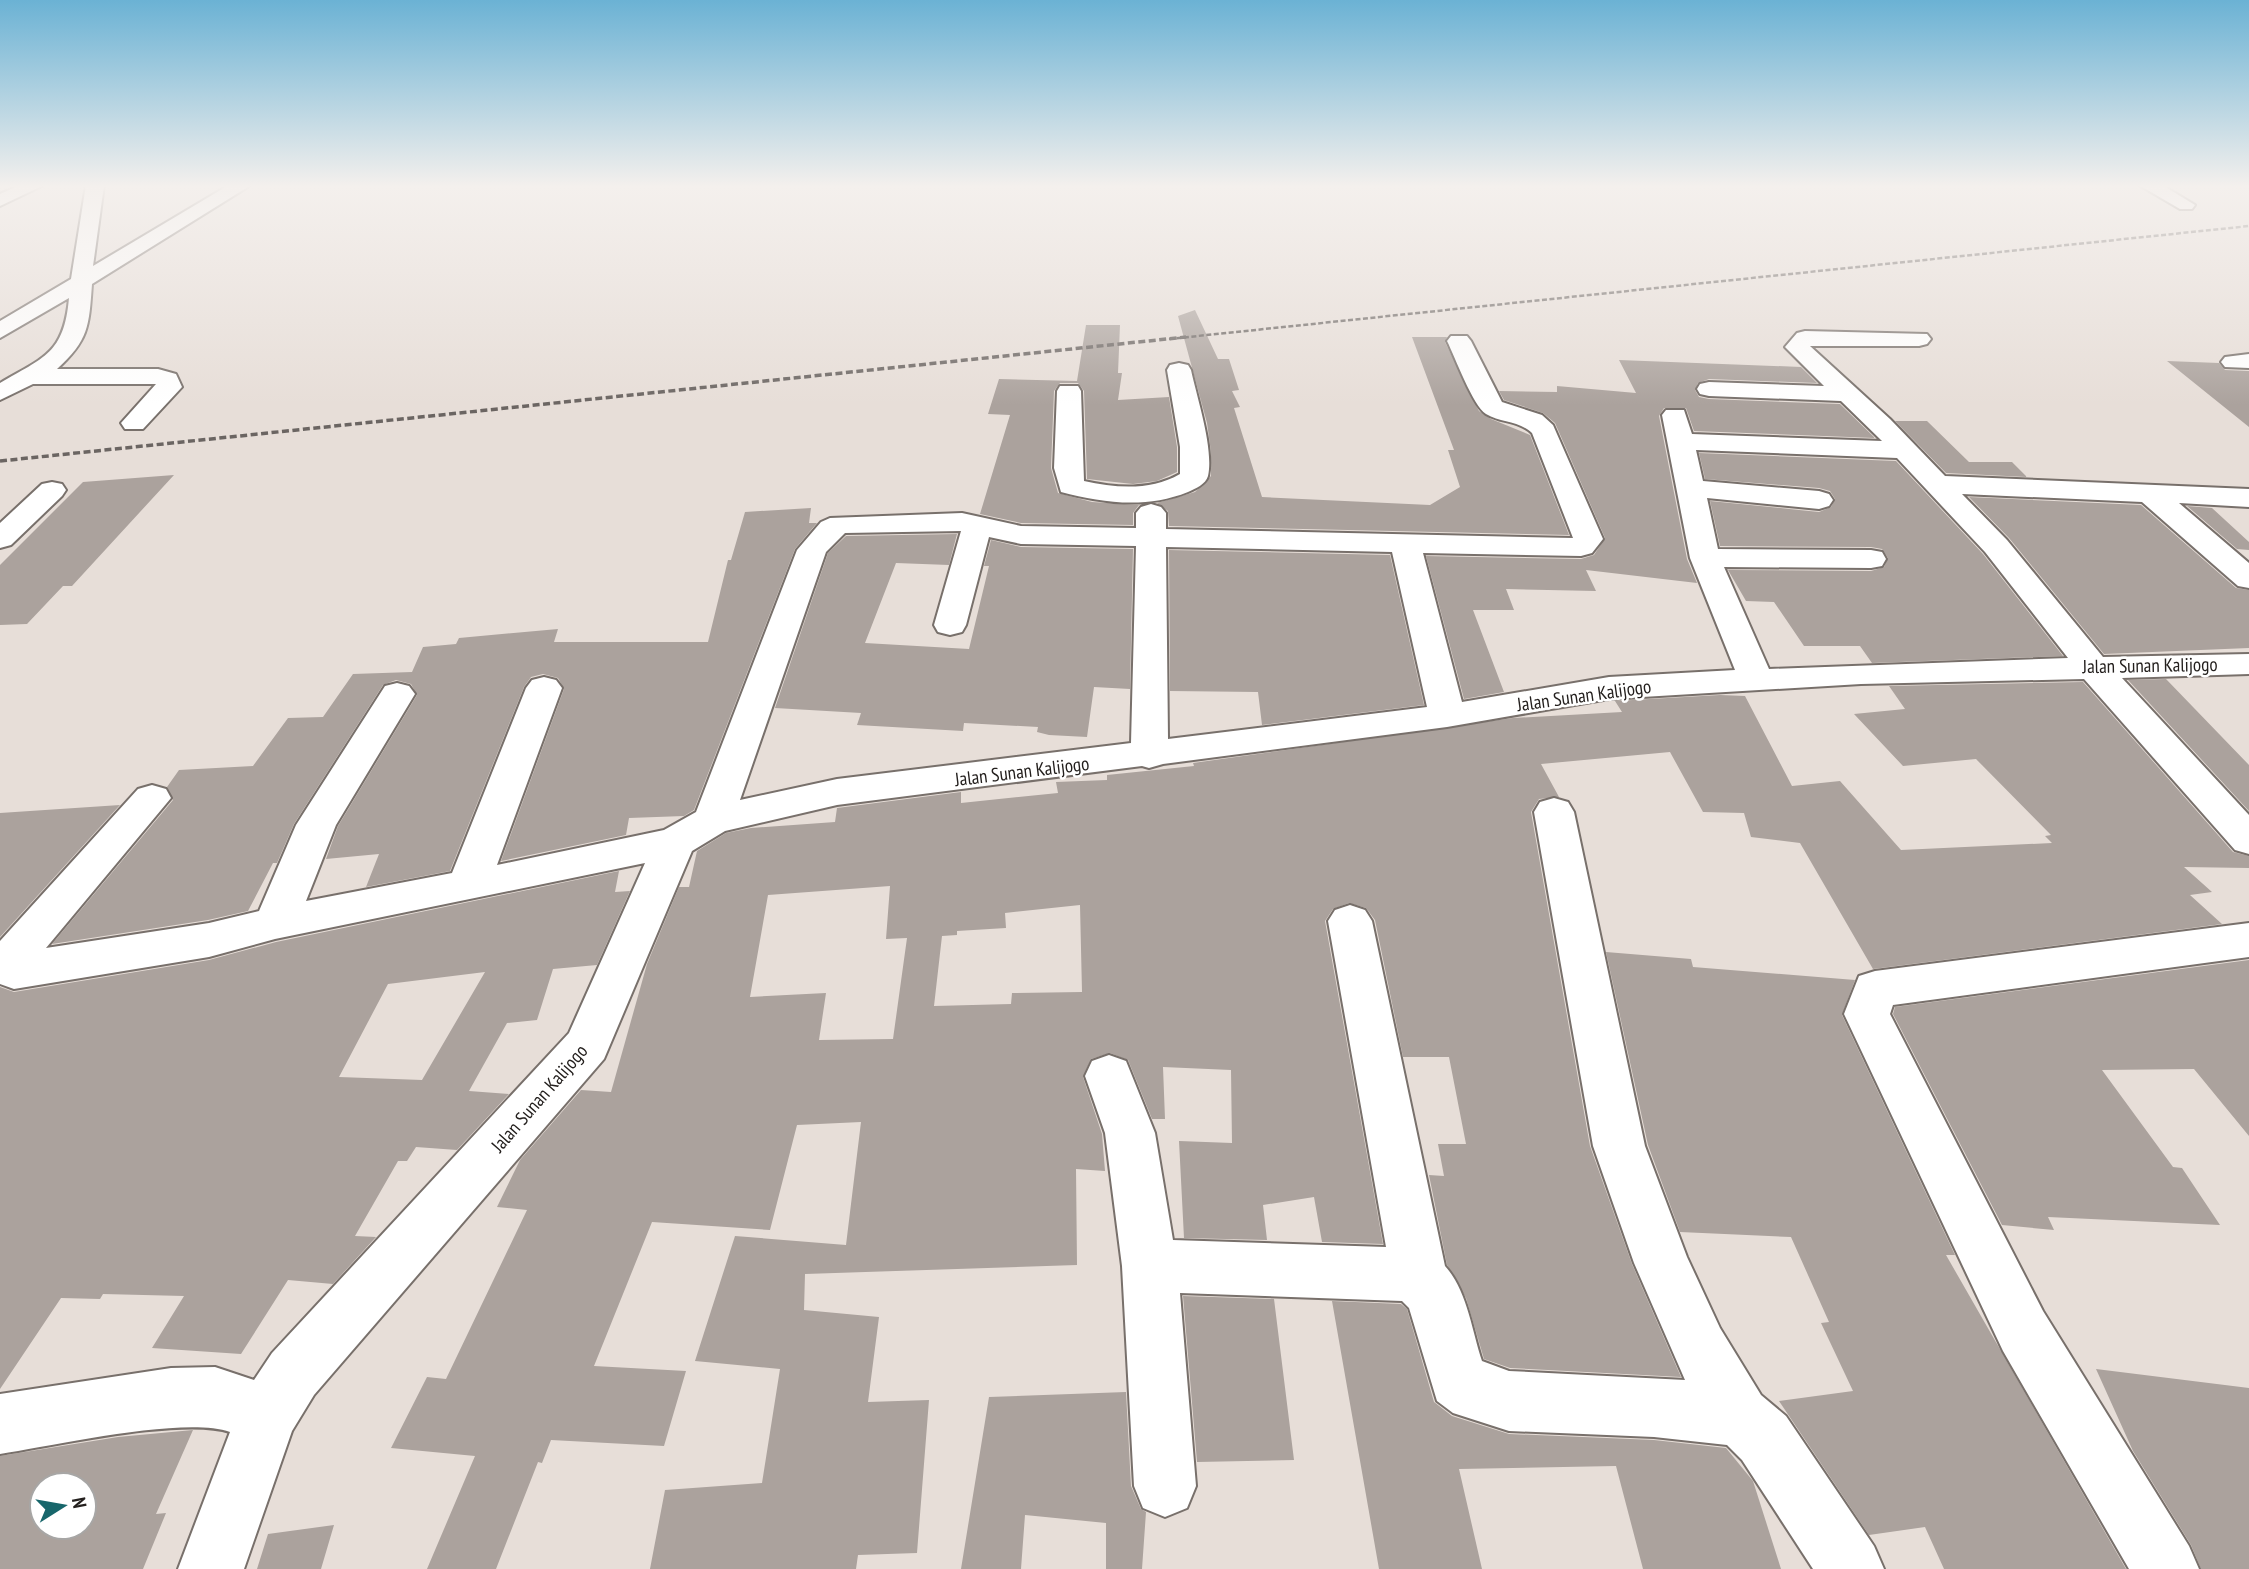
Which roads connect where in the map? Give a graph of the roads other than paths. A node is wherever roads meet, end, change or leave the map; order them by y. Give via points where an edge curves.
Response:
1 (85, 258) edge
2 (122, 258) edge
3 (82, 283) junction
4 (0, 331) edge
5 (1919, 339) dead end
6 (1459, 341) dead end
7 (1179, 370) dead end
8 (0, 376) edge
9 (32, 377) junction
10 (1709, 389) dead end
11 (1069, 391) dead end
12 (0, 393) edge
13 (1848, 394) junction
14 (134, 422) dead end
15 (1904, 450) junction
16 (1937, 484) junction
17 (1690, 488) junction
18 (52, 490) dead end
19 (2148, 492) junction
20 (1150, 495) junction
21 (2249, 498) edge
22 (1819, 500) dead end
23 (976, 524) junction
24 (0, 539) edge
25 (1153, 539) junction
26 (1405, 541) junction
27 (1705, 558) junction
28 (1871, 559) dead end
29 (2249, 579) edge
30 (950, 625) dead end
31 (2249, 664) edge
32 (2092, 666) junction
33 (1756, 678) junction
34 (544, 688) dead end
35 (397, 694) dead end
36 (1447, 716) junction
37 (1149, 756) junction
38 (152, 798) dead end
39 (1553, 812) dead end
40 (694, 831) junction
41 (2249, 840) edge
42 (468, 886) junction
43 (1350, 921) dead end
44 (275, 923) junction
45 (2249, 940) edge
46 (4, 971) edge
47 (1109, 1076) dead end
48 (1150, 1266) junction
49 (1420, 1279) junction
50 (267, 1415) junction
51 (1740, 1416) junction
52 (0, 1424) edge
53 (1166, 1486) dead end
54 (211, 1569) edge
55 (1851, 1569) edge
56 (2166, 1569) edge

1 - 3 street
2 - 3 street
3 - 4 street
3 - 9 street via 78,328 68,346
5 - 13 street via 1824,337 1800,341 1797,347
6 - 26 street via 1492,407 1539,424 1588,539 1581,547
7 - 20 street via 1194,477
8 - 9 street
9 - 12 street
9 - 14 street via 167,379 170,387
10 - 13 street
11 - 20 street via 1071,486
13 - 15 street
15 - 16 street
15 - 17 street via 1678,428
16 - 19 street
16 - 32 street via 1996,546
17 - 22 street
17 - 27 street
18 - 24 street
19 - 21 street
19 - 29 street
20 - 25 street
23 - 25 street via 1021,536
23 - 30 street
23 - 40 street via 856,522 831,528 812,550
25 - 26 street
25 - 37 street
26 - 36 street
27 - 28 street
27 - 33 street
31 - 32 street, Jalan Sunan Kalijogo
32 - 33 street, Jalan Sunan Kalijogo
32 - 41 street
33 - 36 street, Jalan Sunan Kalijogo via 1609,688
34 - 42 street
35 - 44 street via 316,825
36 - 37 street, Jalan Sunan Kalijogo
37 - 40 street, Jalan Sunan Kalijogo via 837,792
38 - 46 street
39 - 51 street via 1619,1146 1699,1349
40 - 42 street
40 - 50 street, Jalan Sunan Kalijogo via 587,1045 293,1374
42 - 44 street
43 - 49 street
44 - 46 street via 209,940
45 - 56 street via 1875,989 1867,1014 2023,1331
47 - 48 street via 1130,1133
48 - 49 street via 1406,1274
48 - 53 street
49 - 51 street via 1433,1294 1458,1380 1474,1392 1508,1401
50 - 52 street via 215,1397 171,1398
50 - 54 street, Jalan Sunan Kalijogo
51 - 55 street via 1765,1438

